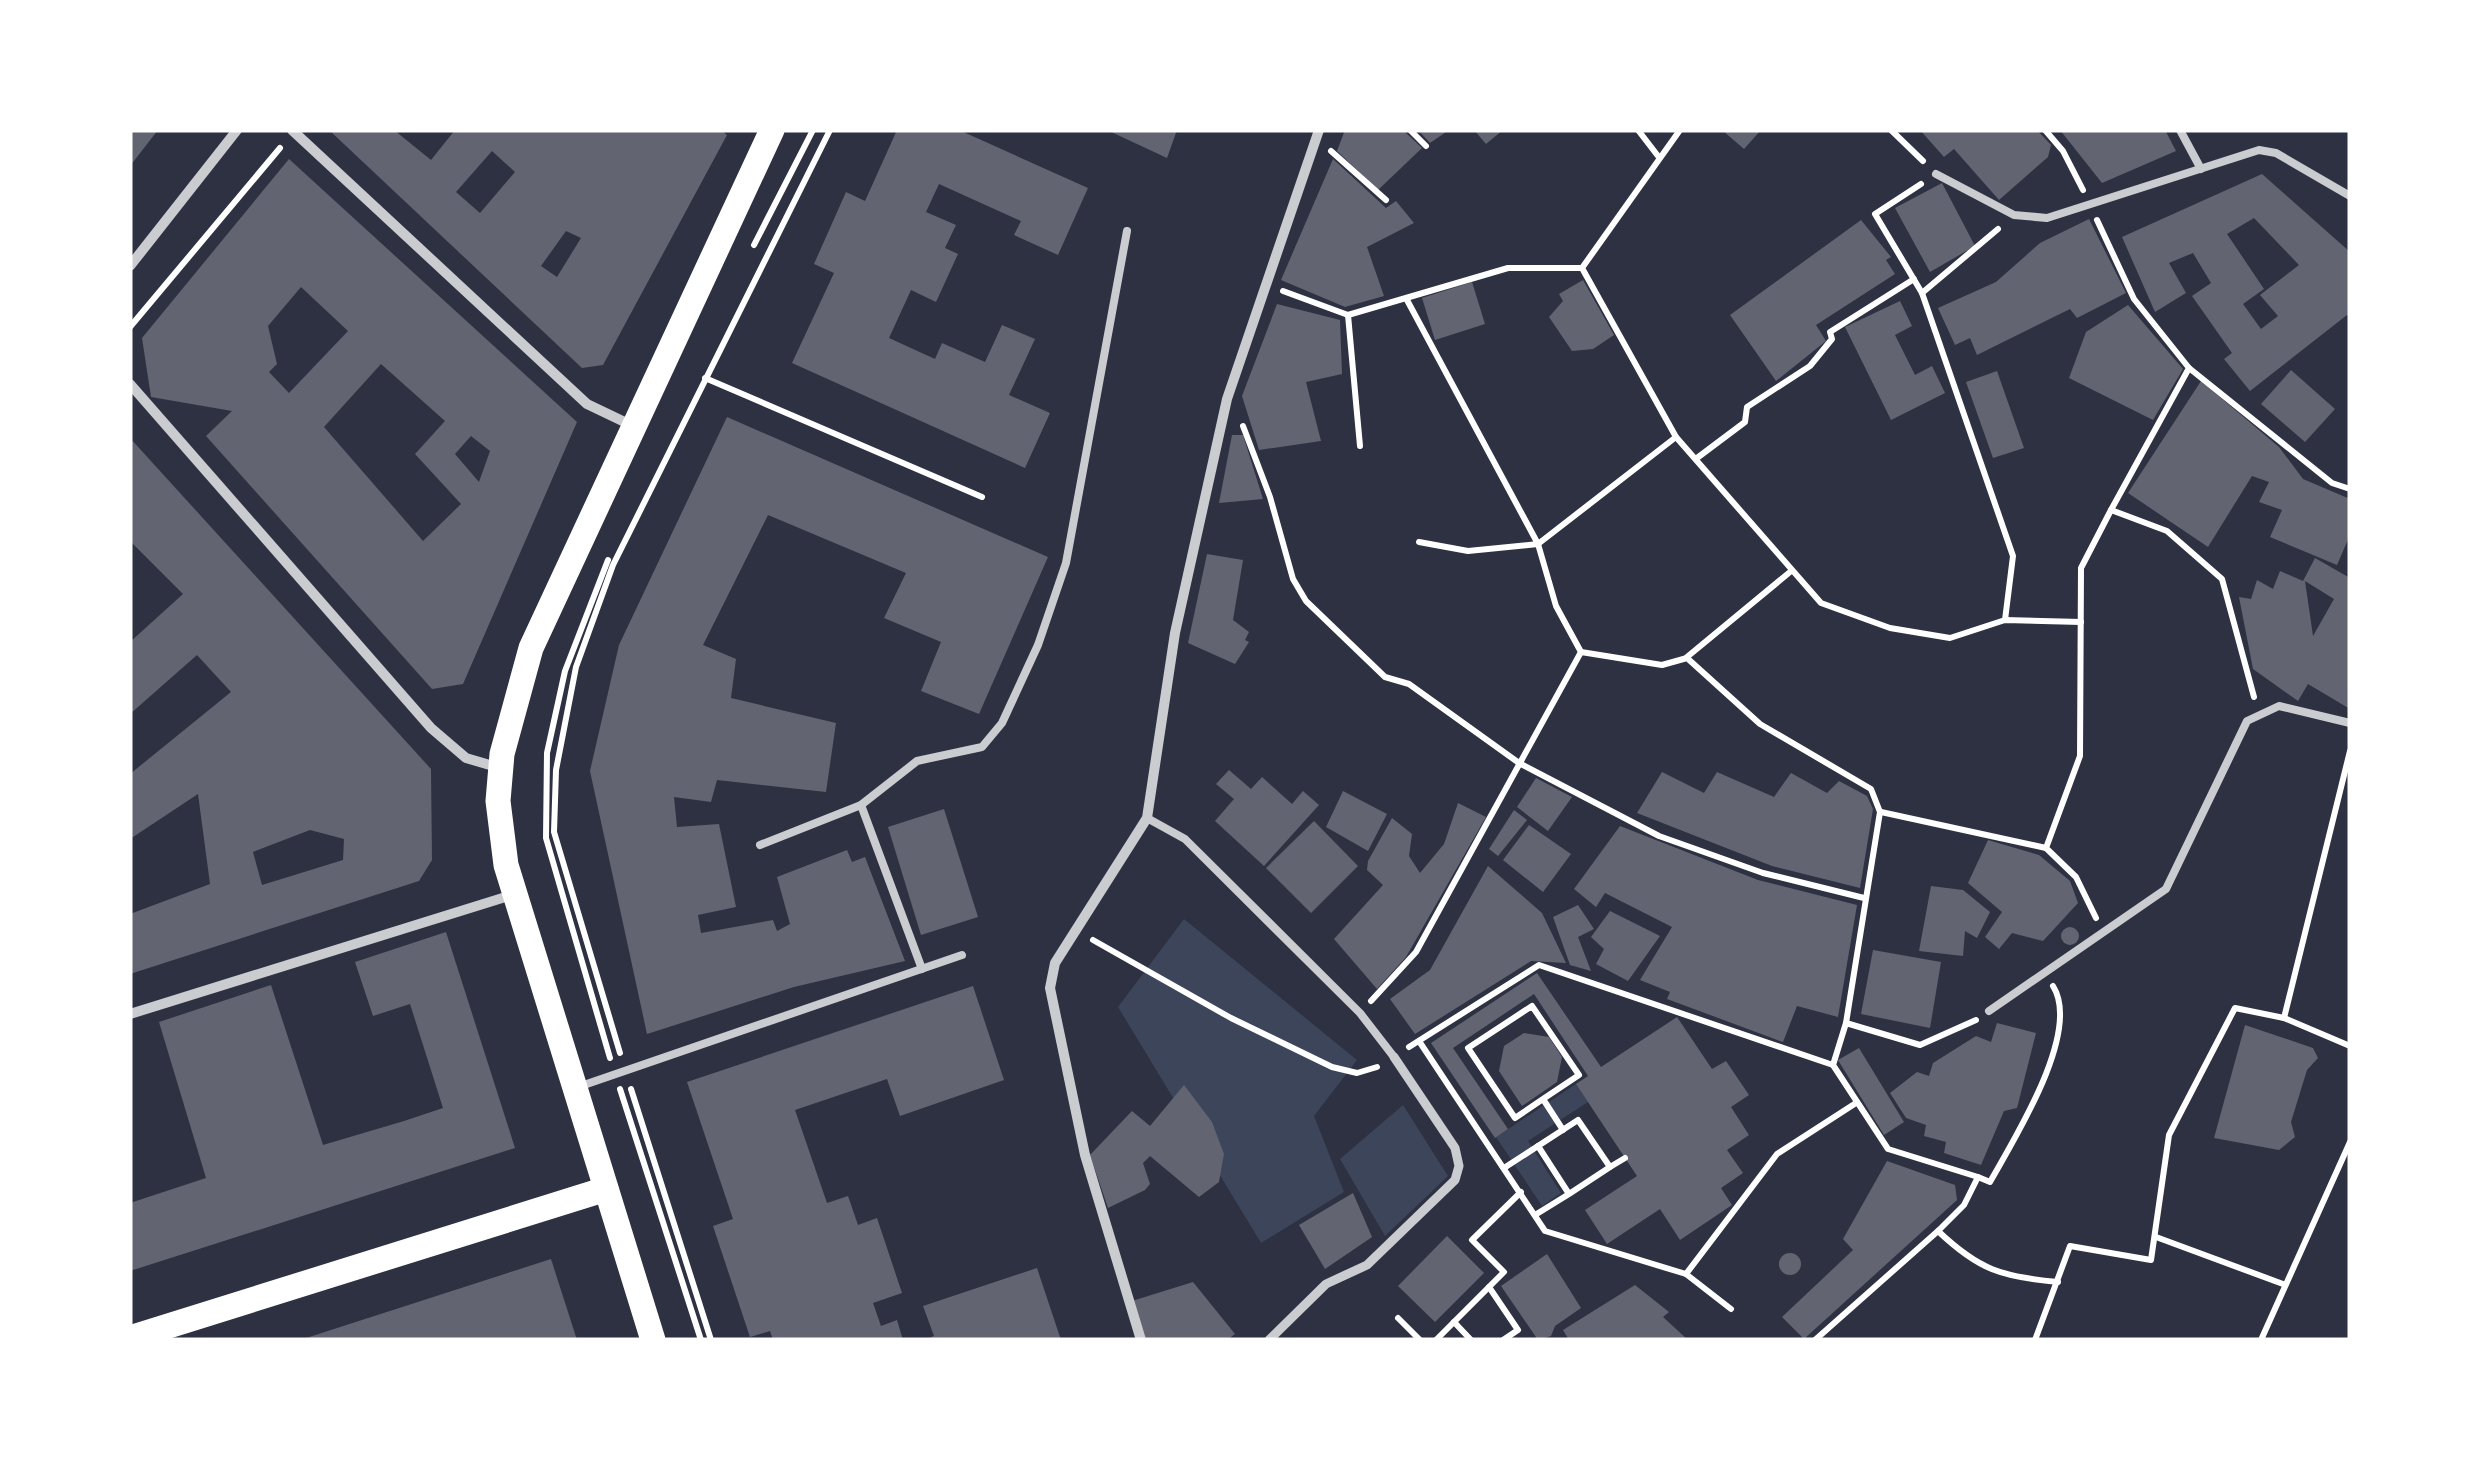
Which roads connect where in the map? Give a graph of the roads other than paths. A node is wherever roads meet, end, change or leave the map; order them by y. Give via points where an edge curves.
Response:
1 (237, 130) edge
2 (292, 130) edge
3 (772, 130) edge
4 (2180, 130) edge
5 (1318, 134) edge
6 (2201, 169) junction
7 (1936, 174) road end
8 (2350, 196) edge
9 (1127, 231) dead end
10 (130, 266) edge
11 (130, 384) edge
12 (634, 426) junction
13 (2350, 723) edge
14 (501, 768) junction
15 (861, 805) junction
16 (1147, 818) junction
17 (760, 845) dead end
18 (514, 895) junction
19 (962, 955) dead end
20 (922, 969) junction
21 (1989, 1011) road end
22 (130, 1014) edge
23 (1394, 1056) joint
24 (574, 1089) junction
25 (606, 1188) junction
26 (132, 1338) edge
27 (652, 1340) edge
28 (1141, 1340) edge
29 (1269, 1340) edge

1 - 10 street
2 - 12 street via 587,404
3 - 12 main road
4 - 6 lane
5 - 16 street via 1227,399 1175,632
6 - 7 lane via 2047,218 2014,215
6 - 8 lane via 2259,150
9 - 15 lane via 1066,563 1002,723 982,747 917,761
11 - 14 street via 431,728 466,758
12 - 14 main road via 530,648
13 - 21 lane via 2279,706 2258,712 2238,731 2166,889
14 - 18 main road via 502,837
15 - 17 lane
15 - 20 lane
16 - 23 lane via 1185,839 1360,1013
16 - 28 street via 1055,963 1050,988 1085,1155
18 - 22 street
18 - 24 main road
19 - 20 lane
20 - 24 lane
23 - 29 street via 1455,1148 1455,1180 1367,1265 1326,1284
24 - 25 main road
25 - 26 main road
25 - 27 main road

